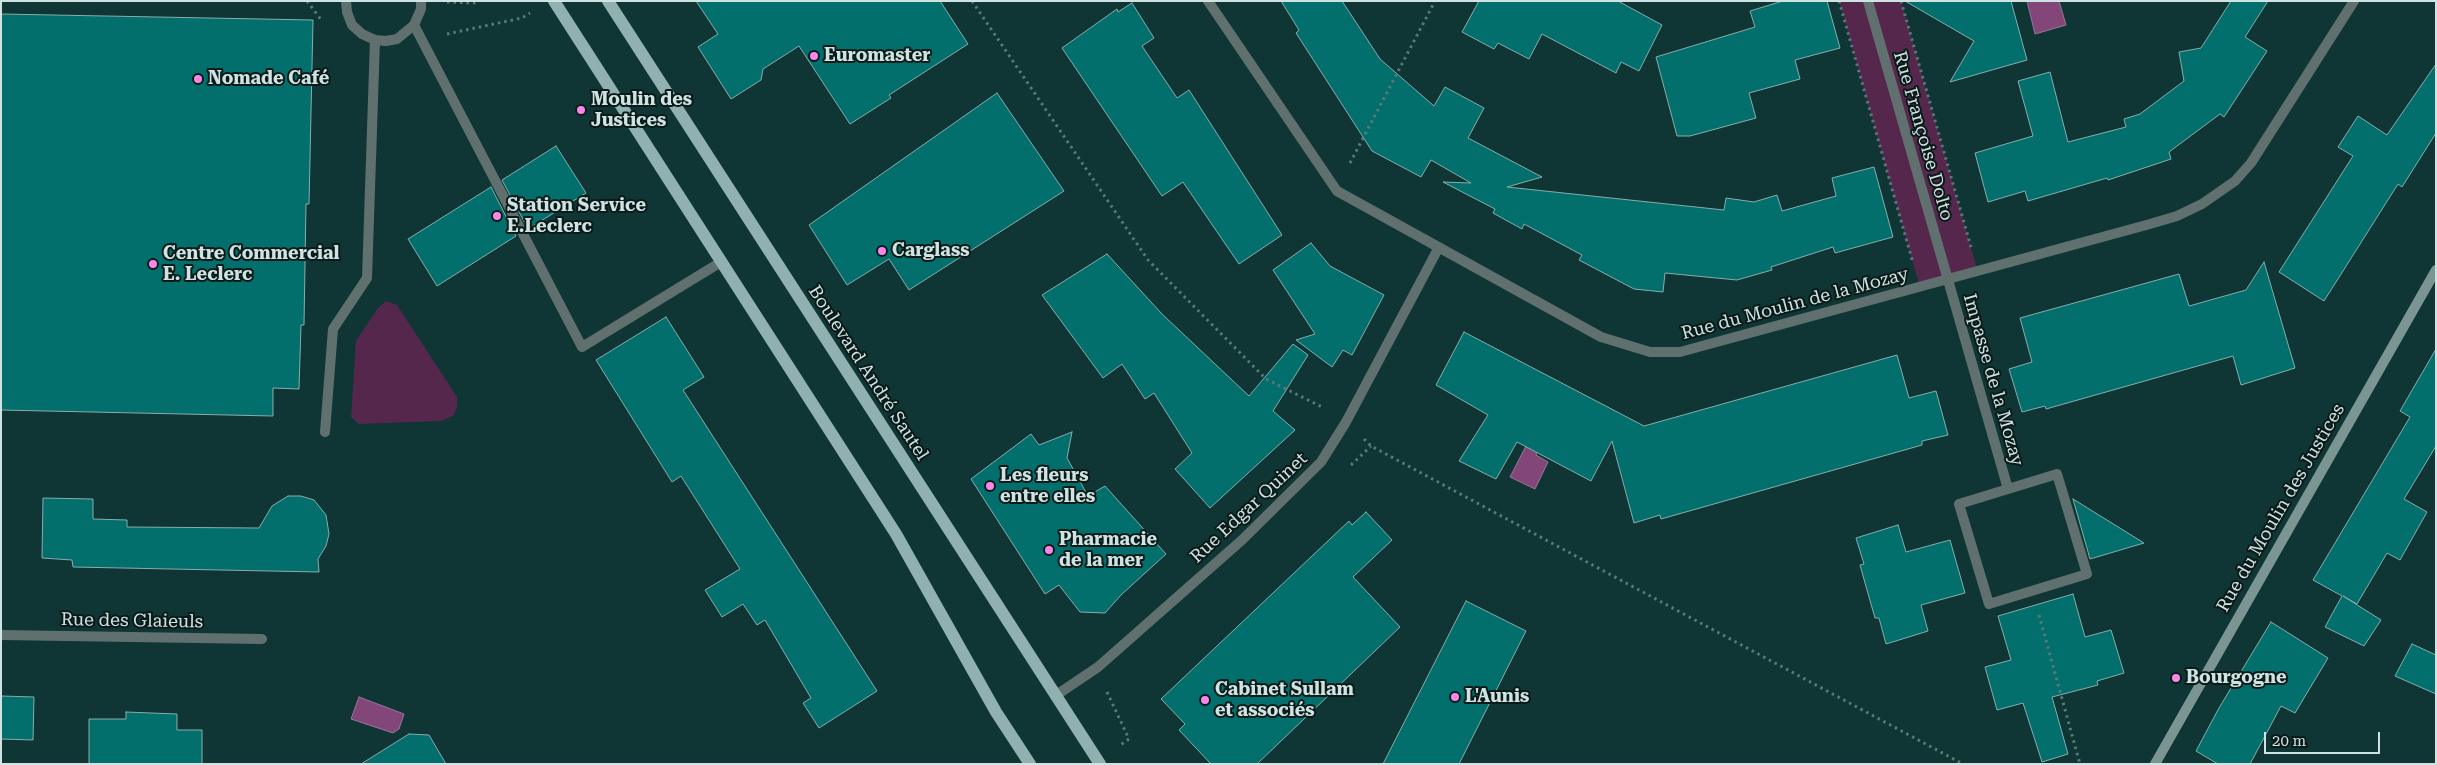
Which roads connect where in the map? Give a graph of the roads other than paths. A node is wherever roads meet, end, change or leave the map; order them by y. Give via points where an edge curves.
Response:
1 (346, 1) edge
2 (421, 1) edge
3 (554, 1) edge
4 (608, 1) edge
5 (1208, 1) edge
6 (1868, 1) edge
7 (2354, 1) edge
8 (414, 25) junction
9 (375, 40) junction
10 (1439, 247) junction
11 (721, 262) junction
12 (2436, 270) edge
13 (1947, 280) junction
14 (325, 432) dead end
15 (2008, 490) junction
16 (1, 635) edge
17 (262, 639) dead end
18 (1055, 696) junction
19 (1099, 762) edge
20 (1030, 764) edge
21 (2156, 764) edge

1 - 9 street via 346,12 352,25
2 - 8 street via 421,10
3 - 11 main road
4 - 18 main road, Boulevard André Sautel
5 - 10 street, Rue du Moulin de la Mozay via 1336,191
6 - 13 street, Rue Françoise Dolto
7 - 13 street, Rue du Moulin de la Mozay via 2251,163 2235,181 2202,204 2177,216
8 - 9 street via 397,38
8 - 11 street via 582,347
9 - 14 street via 368,278 334,329
10 - 13 street, Rue du Moulin de la Mozay via 1601,337 1650,352 1680,352
10 - 18 street, Rue Edgar Quinet via 1346,422 1321,462 1242,540 1098,667
11 - 20 main road via 896,534 996,712
12 - 21 street, Rue du Moulin des Justices
13 - 15 street, Impasse de la Mozay
15 - 15 street, Impasse de la Mozay via 1959,504 1989,604 2087,574 2057,474
16 - 17 street, Rue des Glaieuls
18 - 19 main road, Boulevard André Sautel

